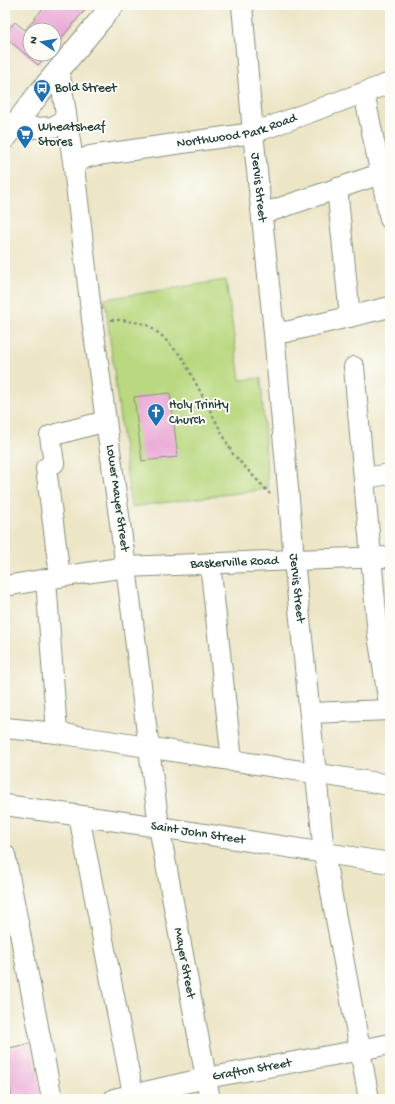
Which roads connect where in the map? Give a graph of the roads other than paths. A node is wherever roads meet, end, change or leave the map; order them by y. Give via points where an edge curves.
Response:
1 (242, 5) edge
2 (107, 7) edge
3 (59, 69) junction
4 (390, 83) edge
5 (364, 93) junction
6 (66, 114) junction
7 (7, 130) edge
8 (253, 133) junction
9 (77, 165) junction
10 (380, 174) junction
11 (337, 188) junction
12 (262, 214) junction
13 (390, 219) edge
14 (390, 307) edge
15 (350, 317) junction
16 (275, 326) junction
17 (354, 367) dead end
18 (106, 421) junction
19 (390, 474) edge
20 (364, 478) junction
21 (381, 557) edge
22 (294, 560) junction
23 (210, 564) junction
24 (126, 567) junction
25 (58, 577) junction
26 (5, 586) edge
27 (384, 635) edge
28 (390, 710) edge
29 (310, 713) junction
30 (5, 728) edge
31 (57, 733) junction
32 (149, 748) junction
33 (232, 761) junction
34 (316, 774) junction
35 (390, 786) edge
36 (5, 805) edge
37 (79, 816) junction
38 (159, 827) junction
39 (324, 853) junction
40 (5, 855) edge
41 (390, 863) edge
42 (390, 1044) edge
43 (360, 1051) junction
44 (206, 1078) junction
45 (134, 1097) edge
46 (52, 1099) edge
47 (114, 1099) edge
48 (210, 1099) edge
49 (369, 1099) edge

1 - 8 street, Jervis Street
2 - 3 main road
3 - 6 street, Lower Mayer Street
3 - 7 main road
4 - 5 street, Northwood Park Road
5 - 8 street, Northwood Park Road
5 - 10 street
6 - 7 street via 54,128
6 - 9 street, Lower Mayer Street
8 - 9 street, Northwood Park Road via 90,156
8 - 12 street, Jervis Street
9 - 18 street, Lower Mayer Street via 92,319
10 - 11 street
10 - 13 street
11 - 12 street
11 - 15 street
12 - 16 street, Jervis Street
14 - 15 street
15 - 16 street via 286,332
16 - 22 street, Jervis Street
17 - 20 street
18 - 24 street, Lower Mayer Street
18 - 25 street via 50,436 54,463 46,468
19 - 20 street
20 - 21 street
21 - 22 street, Baskerville Road
21 - 27 street
22 - 23 street, Baskerville Road
22 - 29 street, Jervis Street
23 - 24 street, Baskerville Road
23 - 33 street
24 - 25 street, Baskerville Road
24 - 32 street, Lower Mayer Street
25 - 26 street, Baskerville Road
25 - 31 street
27 - 28 street
28 - 29 street
29 - 34 street, Jervis Street
30 - 31 street
31 - 32 street
32 - 33 street
32 - 38 street, Lower Mayer Street
33 - 34 street
34 - 35 street
34 - 39 street, Jervis Street
36 - 37 street, Saint John Street
37 - 38 street, Saint John Street
37 - 45 street
38 - 39 street, Saint John Street
38 - 44 street, Mayer Street
39 - 41 street, Saint John Street
39 - 43 street, Jervis Street
40 - 46 street
42 - 43 street, Grafton Street
43 - 44 street, Grafton Street
43 - 49 street, Jervis Street
44 - 45 street, Grafton Street
44 - 48 street, Mayer Street
45 - 47 street, Grafton Street

